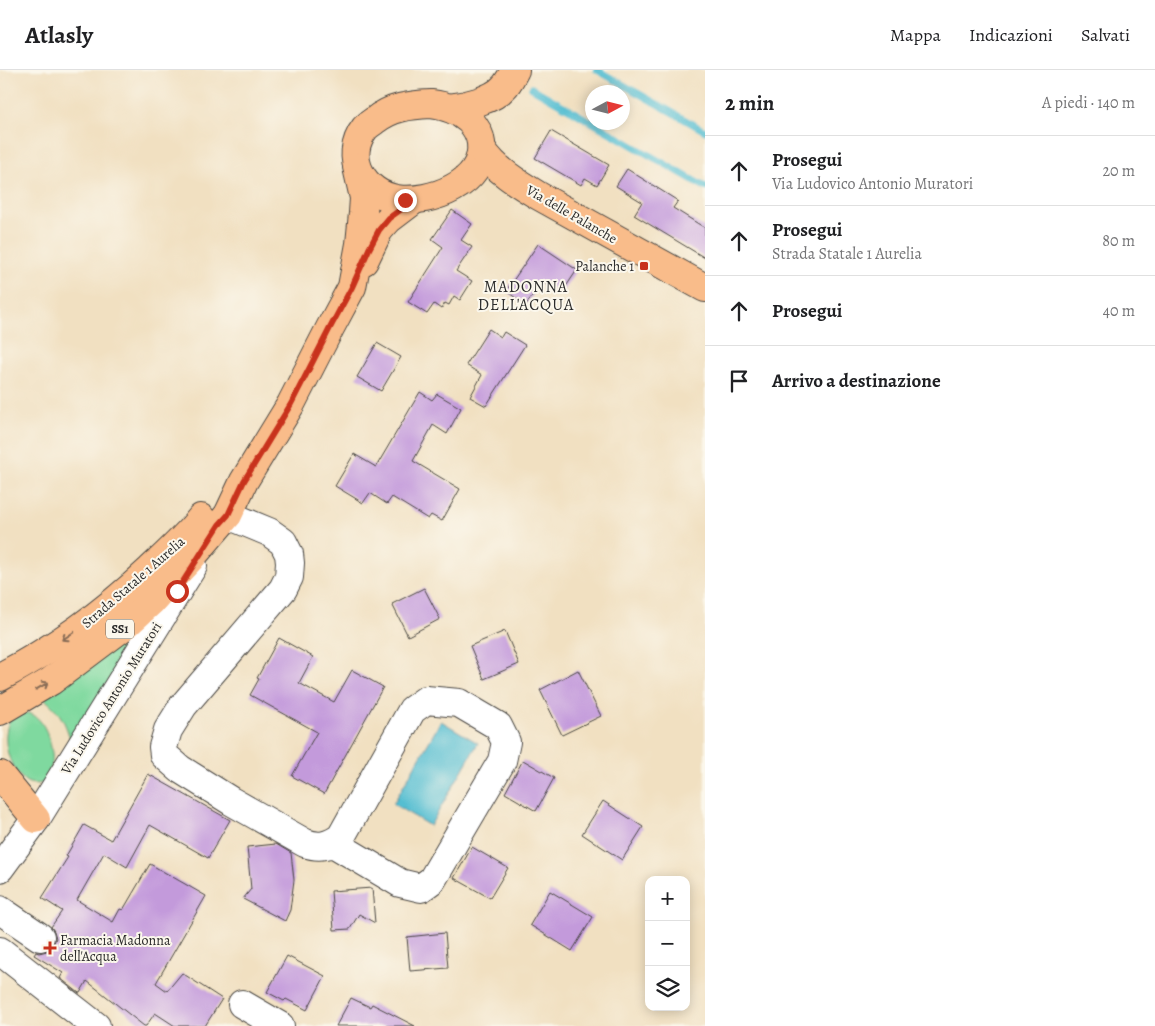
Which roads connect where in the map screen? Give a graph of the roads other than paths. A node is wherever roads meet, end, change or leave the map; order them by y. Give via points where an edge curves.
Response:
1 (510, 79) edge
2 (449, 108) junction
3 (481, 144) junction
4 (357, 167) junction
5 (460, 183) junction
6 (518, 183) junction
7 (414, 200) junction
8 (352, 287) junction
9 (705, 288) edge
10 (283, 418) junction
11 (223, 520) junction
12 (0, 677) edge
13 (0, 710) edge
14 (0, 775) edge
15 (36, 819) junction
16 (333, 843) junction
17 (0, 868) edge
18 (0, 910) edge
19 (40, 937) dead end
20 (0, 951) edge
21 (242, 1004) dead end
22 (96, 1026) edge
23 (280, 1026) edge

1 - 2 main road via 492,96
1 - 3 main road via 488,118
2 - 3 main road via 475,126
2 - 4 main road via 431,104 404,106 377,118 365,128 357,144
3 - 5 main road via 478,165
3 - 6 main road, Via delle Palanche via 494,164
4 - 7 main road via 361,177 376,192 387,197
4 - 8 main road, Strada Statale 1 Aurelia via 364,198
5 - 6 main road, Via delle Palanche via 494,178
5 - 7 main road via 447,192
6 - 9 main road, Via delle Palanche
7 - 8 main road via 389,218 379,230
8 - 10 main road, Strada Statale 1 Aurelia / SS1
10 - 11 main road, Strada Statale 1 Aurelia / SS1
10 -> 12 main road, Strada Statale 1 Aurelia / SS1 via 186,537 134,585 94,619
13 -> 11 main road, Strada Statale 1 Aurelia / SS1 via 51,681 127,624
11 - 15 street, Via Ludovico Antonio Muratori
11 - 16 street via 269,532 282,542 289,554 289,577 283,589 183,706 168,730 164,755 231,801 305,843 313,846
14 - 15 main road
15 - 17 street, Via Ludovico Antonio Muratori
16 - 16 street via 341,837 412,710 426,700 459,702 498,726 506,742 502,761 427,884 421,888 400,883
18 - 19 street
20 - 22 street
21 - 23 street

